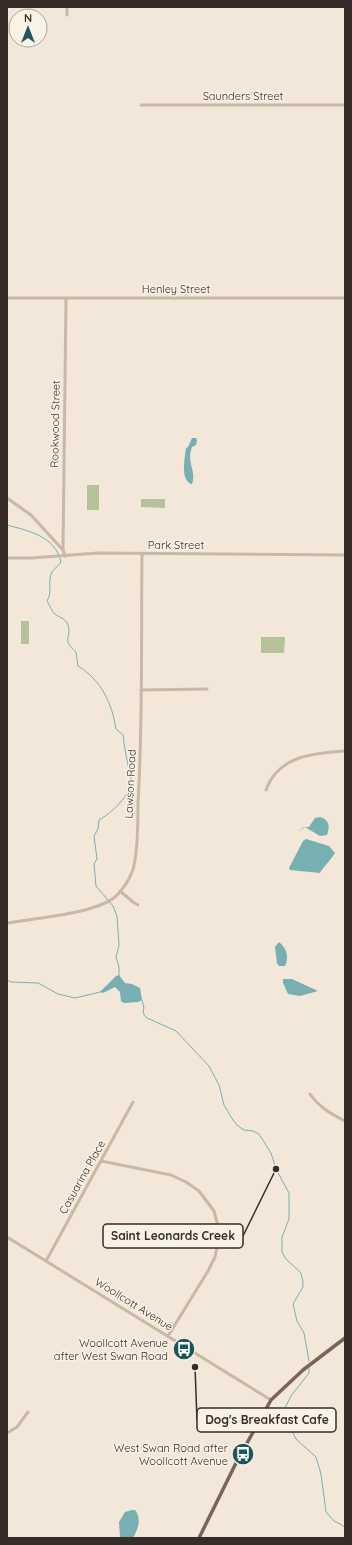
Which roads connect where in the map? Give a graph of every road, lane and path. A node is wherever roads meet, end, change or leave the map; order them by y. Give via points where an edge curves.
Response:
1 (67, 7) edge
2 (67, 15) dead end
3 (141, 105) dead end
4 (345, 105) edge
5 (7, 298) edge
6 (345, 298) edge
7 (66, 299) junction
8 (7, 498) edge
9 (63, 550) junction
10 (142, 554) junction
11 (345, 555) edge
12 (65, 556) junction
13 (7, 558) edge
14 (207, 689) dead end
15 (141, 690) junction
16 (345, 751) edge
17 (266, 790) dead end
18 (120, 891) junction
19 (138, 905) dead end
20 (7, 923) edge
21 (310, 1094) dead end
22 (133, 1102) dead end
23 (345, 1121) edge
24 (101, 1161) junction
25 (7, 1237) edge
26 (46, 1261) junction
27 (168, 1336) junction
28 (345, 1338) edge
29 (271, 1400) junction
30 (28, 1412) dead end
31 (7, 1433) edge
32 (199, 1538) edge

1 - 2 street
3 - 4 street, Saunders Street
5 - 7 street, Henley Street
6 - 7 street, Henley Street
7 - 9 street, Rookwood Street
8 - 9 street via 31,515
9 - 12 street
10 - 11 street, Park Street
10 - 12 street, Park Street via 98,553
10 - 15 street, Lawson Road
12 - 13 street, Park Street
14 - 15 street
15 - 18 street, Lawson Road via 140,769 134,863 132,872
16 - 17 street via 297,758 269,780
18 - 19 street
18 - 20 street, Lawson Road via 106,903 88,910
21 - 23 street via 329,1112
22 - 24 street, Casuarina Place
24 - 26 street, Casuarina Place
24 - 27 street via 171,1175 199,1191 214,1211 218,1232 215,1257
25 - 26 street, Woollcott Avenue
26 - 27 street, Woollcott Avenue
27 - 29 street, Woollcott Avenue
28 - 29 main road via 308,1366
29 - 32 main road
30 - 31 street via 17,1428

